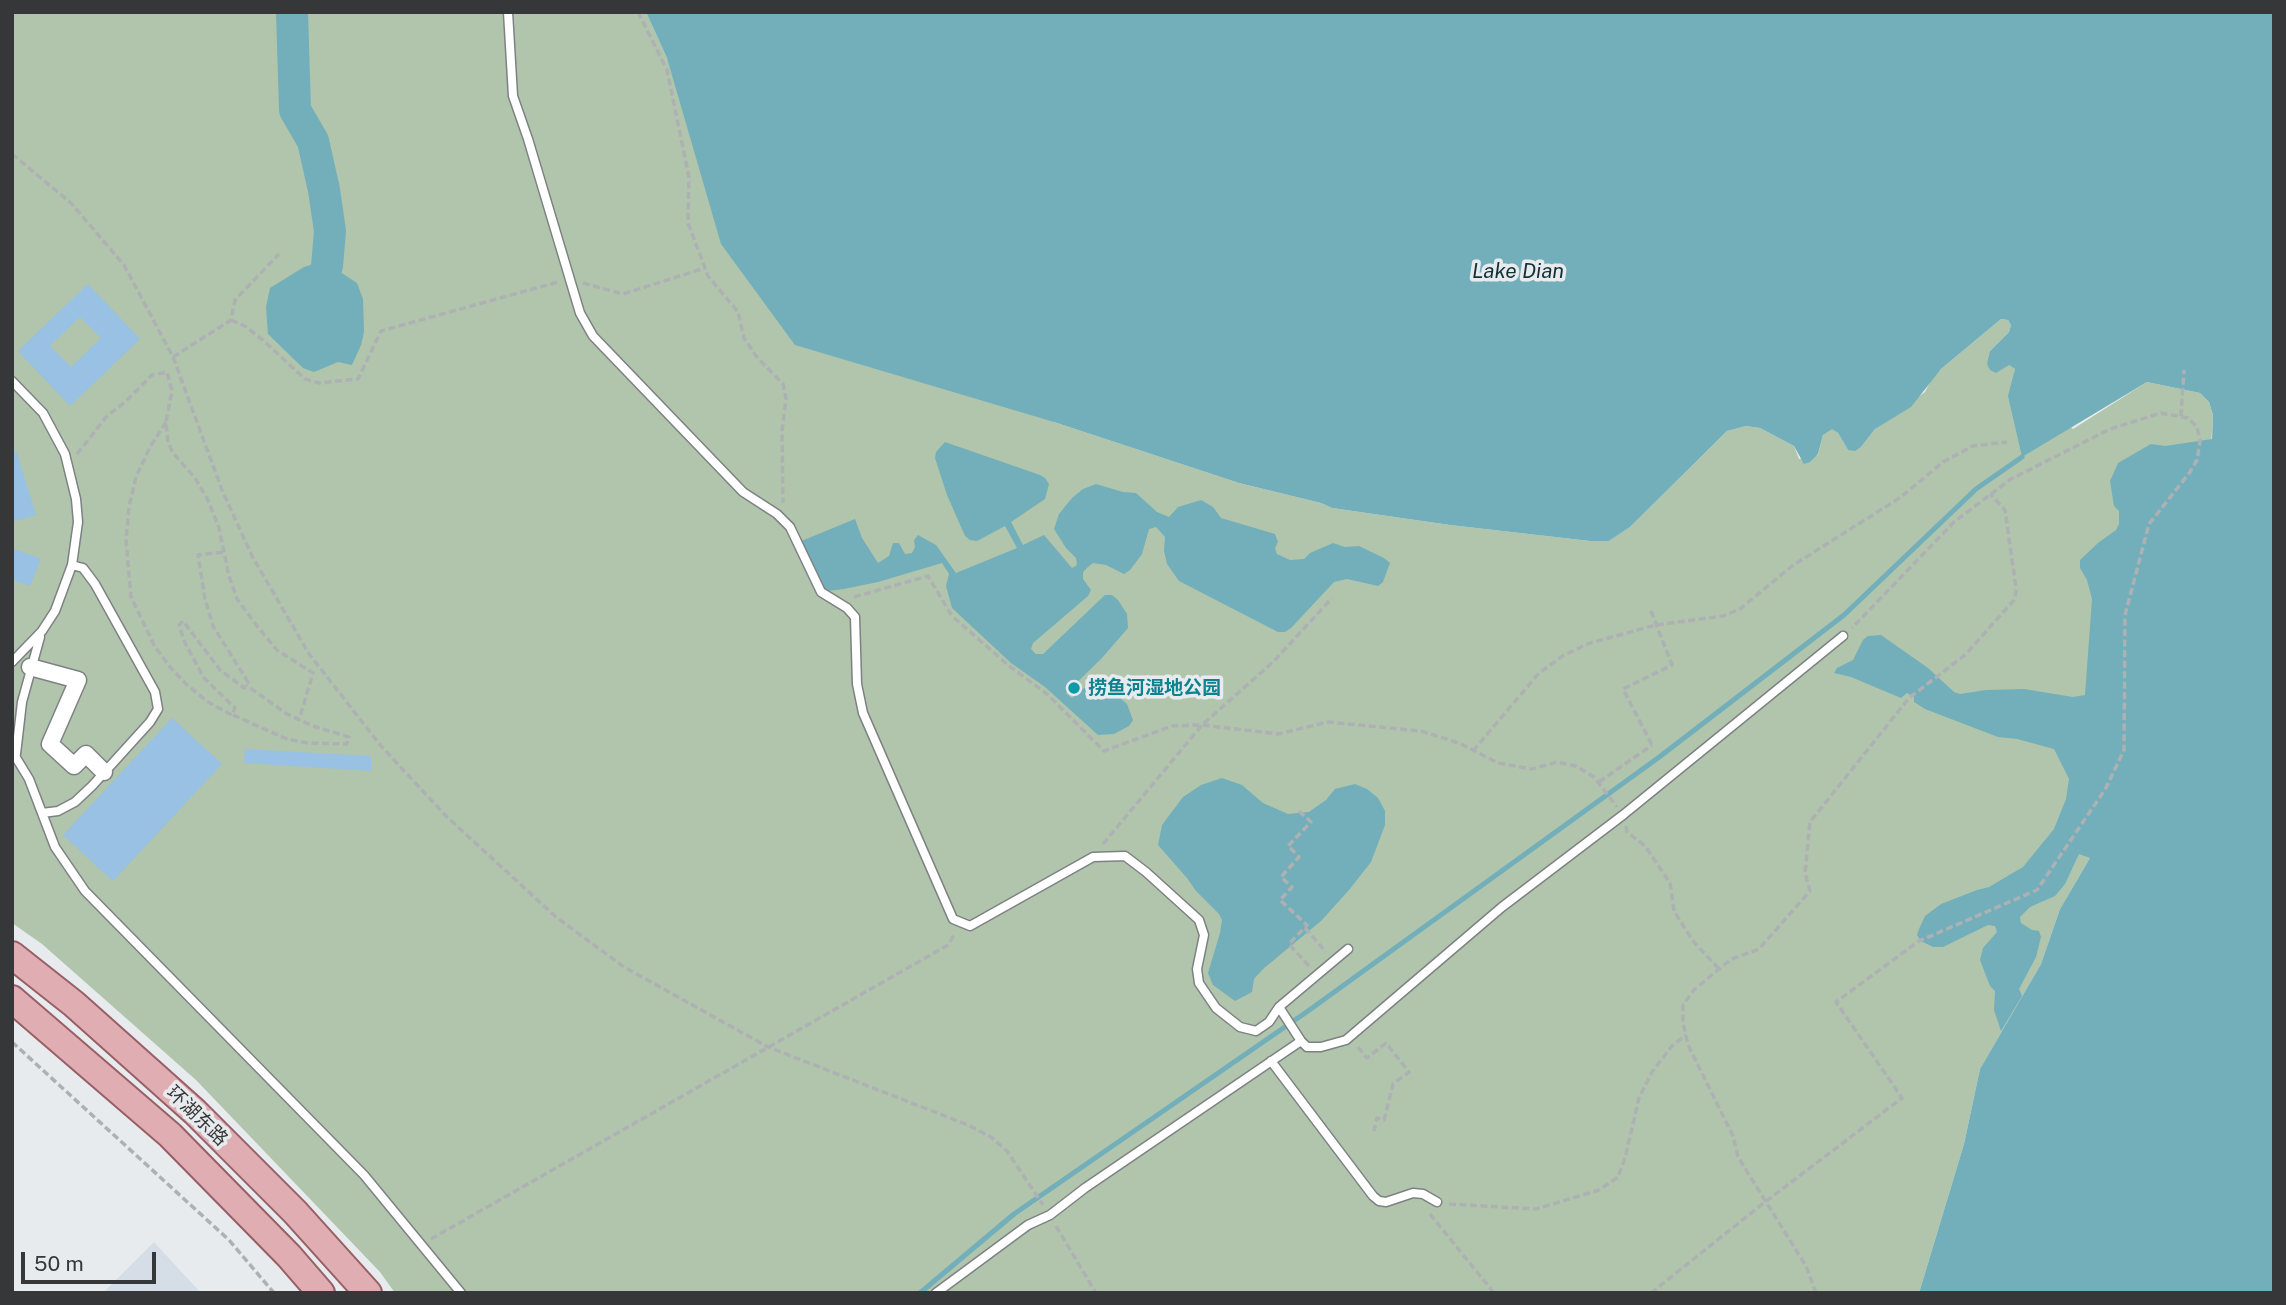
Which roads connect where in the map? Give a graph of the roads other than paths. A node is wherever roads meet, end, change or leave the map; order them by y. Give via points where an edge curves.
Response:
1 (508, 12) edge
2 (12, 381) edge
3 (72, 565) junction
4 (42, 631) junction
5 (1843, 636) road end
6 (12, 662) edge
7 (30, 667) junction
8 (14, 752) edge
9 (104, 772) junction
10 (42, 813) junction
11 (1348, 949) dead end
12 (12, 955) edge
13 (12, 999) edge
14 (1281, 1010) junction
15 (1301, 1041) junction
16 (1271, 1061) junction
17 (1437, 1202) road end
18 (321, 1293) edge
19 (368, 1293) edge
20 (461, 1293) edge
21 (936, 1293) edge

1 - 14 lane via 513,96 580,313 593,336 743,492 790,527 821,592 855,617 856,684 863,713 953,919 970,926 1093,857 1125,856 1199,920 1204,935 1199,983 1216,1008 1240,1027 1256,1031
2 - 3 lane via 43,413 68,462 77,510
3 - 4 lane
3 - 9 lane via 83,568 95,584 158,702 149,722
4 - 6 lane
4 - 7 lane
5 - 15 lane via 1502,907 1346,1040 1321,1047
7 - 8 lane
7 - 9 street via 78,680 50,744 74,766 86,754
8 - 10 lane
9 - 10 lane via 75,802
10 - 20 lane via 55,847 85,891 365,1175
11 - 14 lane
12 - 19 main road, 环湖东路 via 195,1112
13 - 18 main road, 环湖东路 via 170,1135
14 - 15 lane
15 - 16 lane
16 - 17 lane via 1373,1196 1385,1202 1413,1193
16 - 21 lane via 1028,1224

